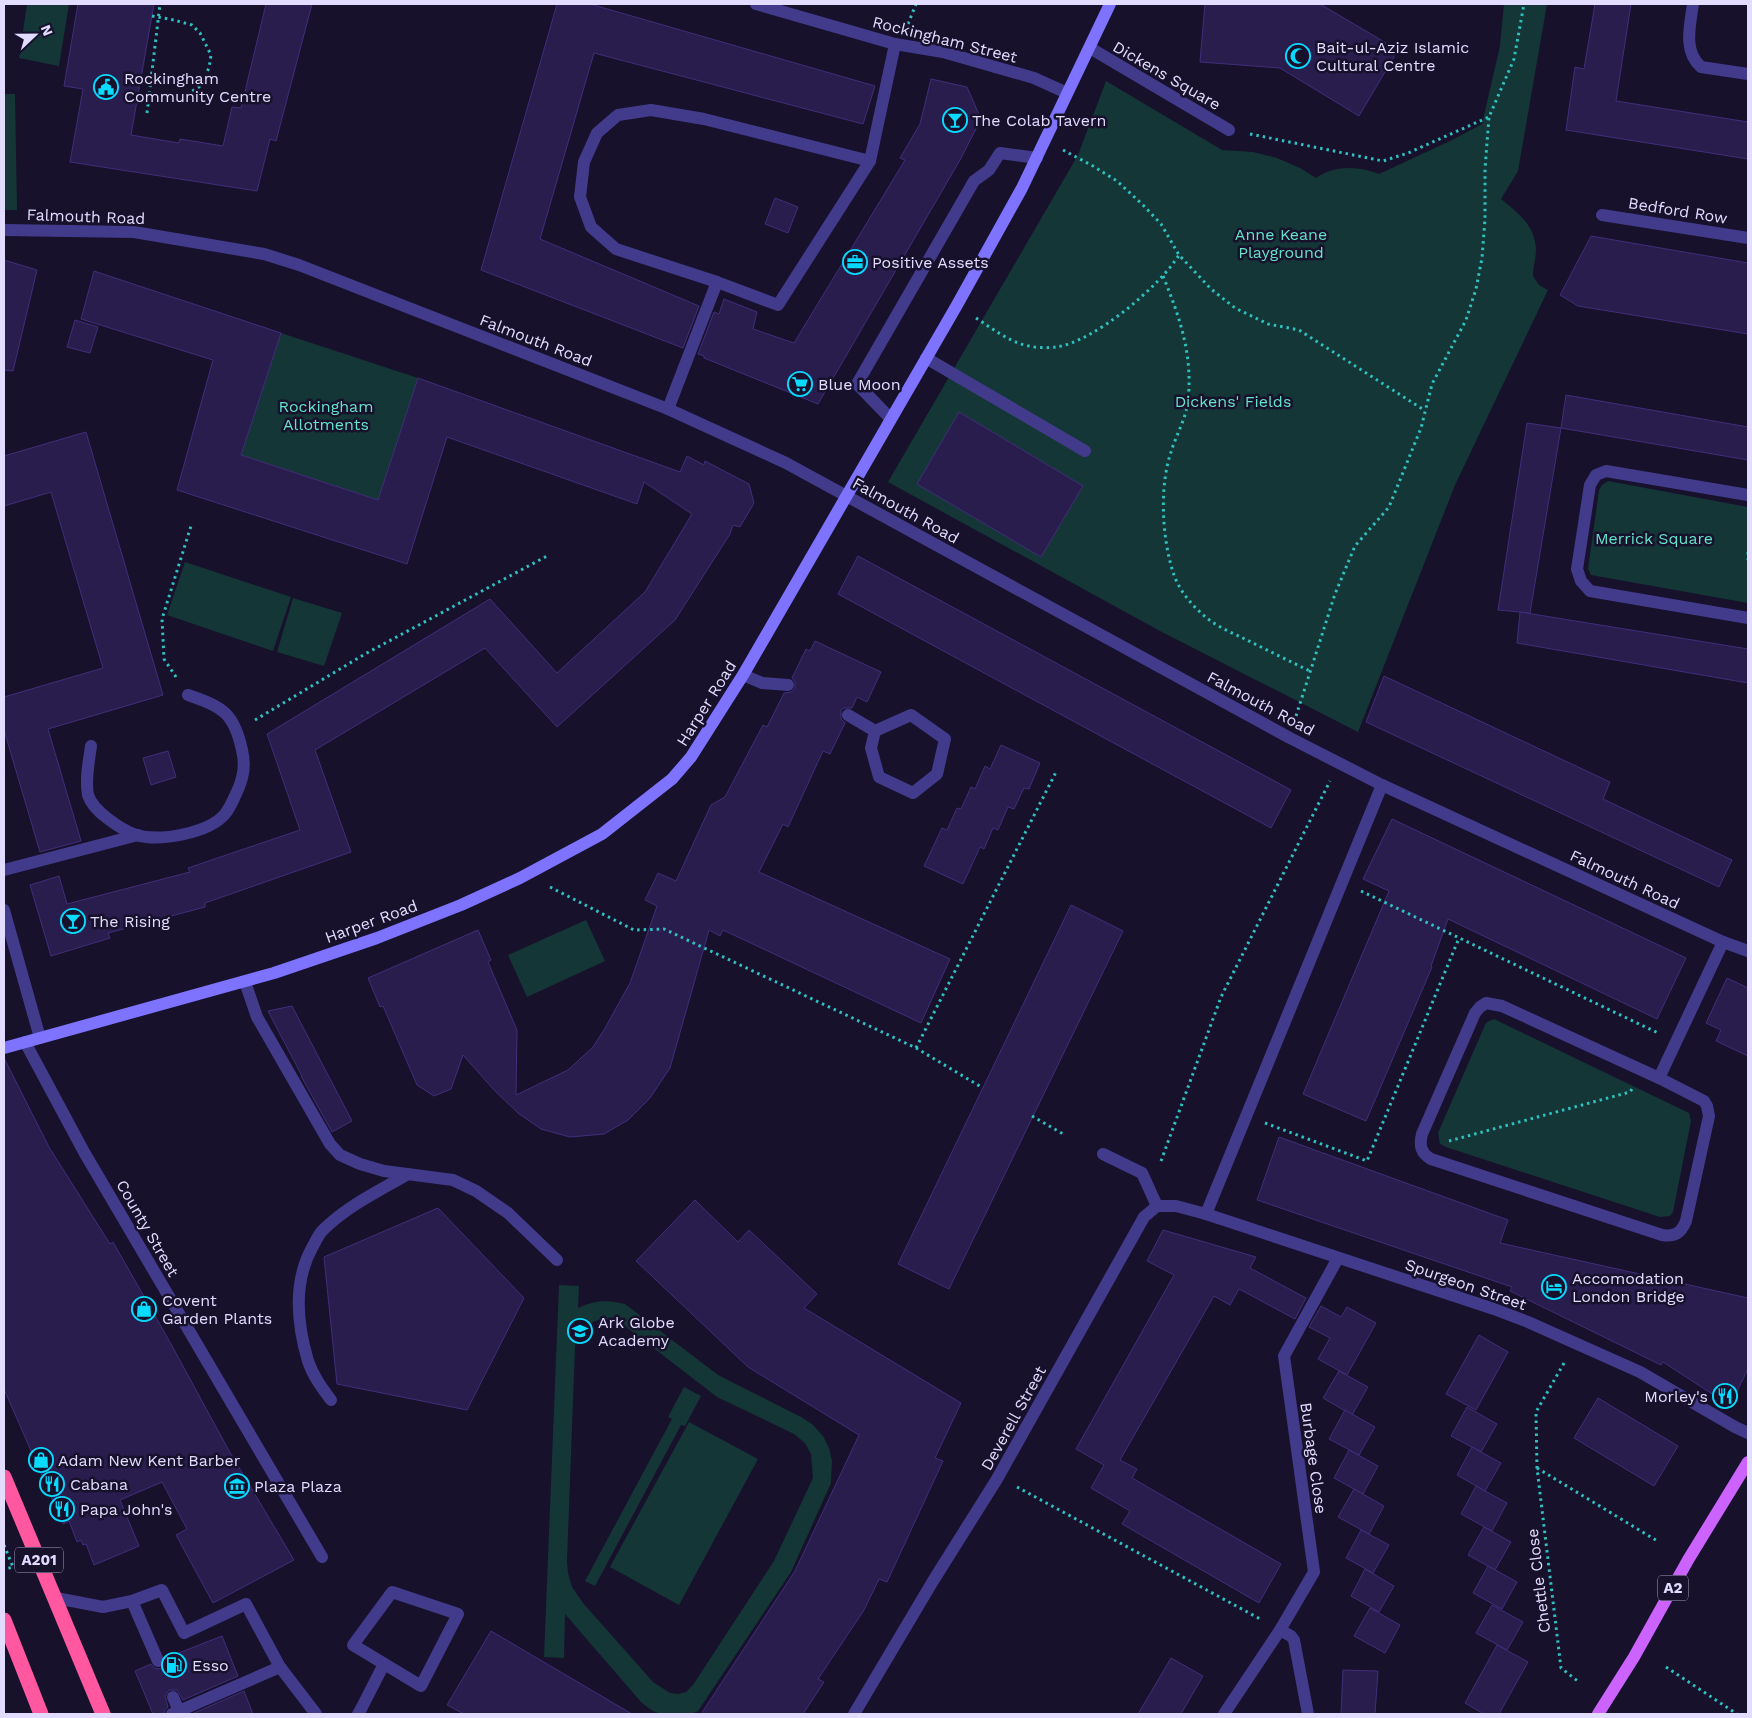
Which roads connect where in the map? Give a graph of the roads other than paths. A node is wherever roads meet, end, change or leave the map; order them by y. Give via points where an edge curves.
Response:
1 (756, 4) edge
2 (1110, 4) edge
3 (1693, 4) edge
4 (780, 7) edge
5 (895, 44) junction
6 (1090, 48) junction
7 (1748, 74) edge
8 (1067, 93) junction
9 (1228, 130) road end
10 (1036, 158) junction
11 (870, 161) junction
12 (1602, 215) dead end
13 (4, 230) edge
14 (1748, 238) edge
15 (717, 282) junction
16 (926, 358) junction
17 (668, 409) junction
18 (891, 419) junction
19 (1086, 451) dead end
20 (1748, 495) edge
21 (846, 496) junction
22 (1748, 618) edge
23 (743, 675) junction
24 (788, 685) dead end
25 (188, 695) road end
26 (848, 714) dead end
27 (875, 731) junction
28 (91, 746) dead end
29 (1382, 785) junction
30 (138, 835) junction
31 (4, 870) edge
32 (4, 910) edge
33 (1723, 942) junction
34 (1748, 951) edge
35 (244, 982) junction
36 (40, 1038) junction
37 (25, 1042) junction
38 (4, 1048) edge
39 (1659, 1078) junction
40 (1103, 1154) dead end
41 (408, 1174) junction
42 (1158, 1206) junction
43 (1206, 1214) junction
44 (1338, 1258) junction
45 (557, 1260) dead end
46 (330, 1400) dead end
47 (1748, 1433) edge
48 (1748, 1462) edge
49 (4, 1478) edge
50 (322, 1557) dead end
51 (56, 1598) junction
52 (132, 1601) junction
53 (4, 1620) edge
54 (1280, 1630) junction
55 (158, 1661) dead end
56 (384, 1664) junction
57 (280, 1667) junction
58 (173, 1697) dead end
59 (360, 1712) edge
60 (176, 1713) edge
61 (41, 1714) edge
62 (103, 1714) edge
63 (316, 1714) edge
64 (854, 1714) edge
65 (1224, 1714) edge
66 (1308, 1714) edge
67 (1598, 1714) edge

1 - 4 street, Rockingham Street
2 - 6 main road, Harper Road
3 - 7 street via 1689,44 1696,63 1701,67
4 - 5 street, Rockingham Street
5 - 8 street, Rockingham Street via 943,52 1034,78
5 - 11 street
6 - 8 main road, Harper Road
6 - 9 street, Dickens Square
8 - 10 main road, Harper Road
10 - 16 main road, Harper Road
10 - 18 street via 1000,153 989,170 974,181 857,384
11 - 15 street via 778,305
11 - 15 street via 704,119 651,110 618,115 597,133 584,162 580,197 591,228 616,249
12 - 14 street, Bedford Row
13 - 17 street, Falmouth Road via 134,232 264,254
15 - 17 street
16 - 18 main road, Harper Road
16 - 19 street
17 - 21 street, Falmouth Road via 786,463
18 - 21 main road, Harper Road
20 - 22 street via 1606,472 1596,475 1590,485 1577,569 1581,581 1590,591
21 - 23 main road, Harper Road
21 - 29 street, Falmouth Road
23 - 24 street via 762,683
23 - 35 main road, Harper Road via 691,757 672,779 602,834 461,905 377,938
25 - 30 street via 209,702 226,713 238,730 245,760 243,779 224,815 206,827 180,836
26 - 27 street
27 - 27 street via 911,715 944,739 937,774 913,793 879,777 871,748
28 - 30 street via 87,769 88,796 98,812 118,827
29 - 33 street, Falmouth Road
29 - 43 street
30 - 31 street
32 - 36 street
33 - 34 street, Falmouth Road
33 - 39 street
35 - 36 main road, Harper Road
35 - 41 street via 257,1017 340,1156 384,1171
36 - 37 main road, Harper Road
37 - 38 main road, Harper Road
37 - 50 street, County Street via 84,1152
39 - 39 street via 1502,1006 1486,1003 1476,1013 1422,1134 1421,1149 1431,1158 1662,1234 1677,1234 1686,1221 1709,1111 1699,1097
40 - 42 street via 1142,1173
41 - 45 street via 453,1180 476,1190 508,1213
41 - 46 street via 341,1215 321,1232 304,1261 298,1294 301,1327 308,1362
42 - 43 street, Spurgeon Street via 1176,1206
42 - 64 street, Deverell Street via 1144,1217 997,1479
43 - 44 street, Spurgeon Street
44 - 47 street, Spurgeon Street via 1494,1309 1551,1332 1640,1372
44 - 54 street, Burbage Close via 1284,1356 1314,1572
48 - 67 main road, A2
49 - 51 highway, A201
51 - 52 street via 103,1607
51 - 62 highway, A201
52 - 55 street
52 - 57 street via 162,1590 184,1632 246,1604
53 - 61 highway
54 - 65 street, Burbage Close
54 - 66 street via 1294,1640
56 - 56 street via 353,1645 392,1592 458,1614 421,1686
56 - 59 street
57 - 60 street
57 - 63 street
58 - 60 street

